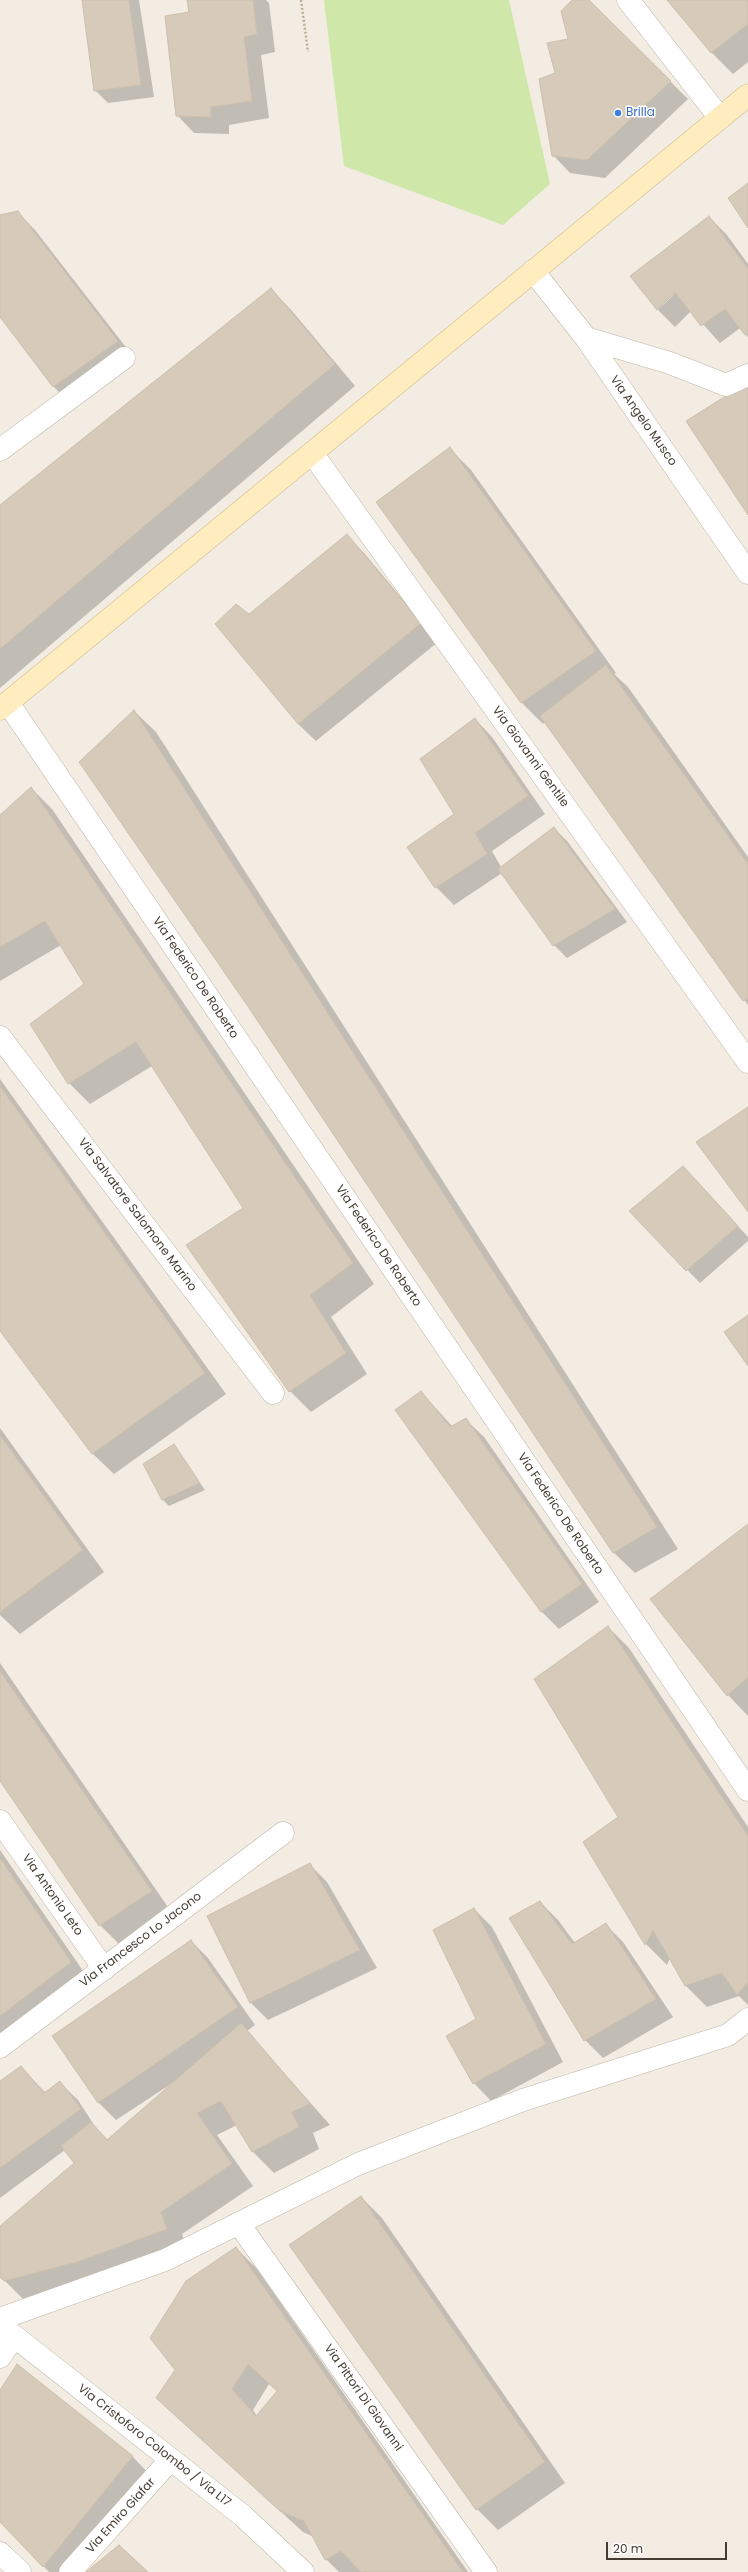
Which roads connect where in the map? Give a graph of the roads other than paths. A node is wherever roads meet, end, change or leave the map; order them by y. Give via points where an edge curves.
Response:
1 (628, 0) edge
2 (748, 95) edge
3 (720, 118) junction
4 (534, 271) junction
5 (586, 338) junction
6 (124, 358) dead end
7 (748, 375) edge
8 (0, 450) edge
9 (312, 453) junction
10 (748, 574) edge
11 (4, 706) edge
12 (0, 1037) edge
13 (748, 1062) edge
14 (273, 1393) dead end
15 (748, 1790) edge
16 (0, 1821) edge
17 (283, 1833) dead end
18 (104, 1969) junction
19 (748, 2019) edge
20 (0, 2047) edge
21 (239, 2224) junction
22 (0, 2319) edge
23 (7, 2331) edge
24 (0, 2357) edge
25 (171, 2459) junction
26 (0, 2553) edge
27 (20, 2572) edge
28 (70, 2572) edge
29 (303, 2572) edge
30 (486, 2572) edge

1 - 3 street
2 - 3 main road
3 - 4 main road
4 - 5 street, Via Angelo Musco
4 - 9 main road
5 - 7 street via 670,363 726,385
5 - 10 street, Via Angelo Musco
6 - 8 street
9 - 11 main road
9 - 13 street, Via Giovanni Gentile
11 - 15 street, Via Federico De Roberto
12 - 14 street, Via Salvatore Salomone Marino
16 - 18 street, Via Antonio Leto
17 - 18 street, Via Francesco Lo Jacono
18 - 20 street, Via Francesco Lo Jacono
19 - 21 street via 728,2035 522,2100 358,2164
21 - 22 street via 165,2260
21 - 30 street, Via Pittori Di Giovanni
23 - 24 street
23 - 25 street, Via Cristoforo Colombo / Via L17
25 - 28 street, Via Emiro Giafar
25 - 29 street, Via Cristoforo Colombo / Via L17 via 243,2516
26 - 27 street

